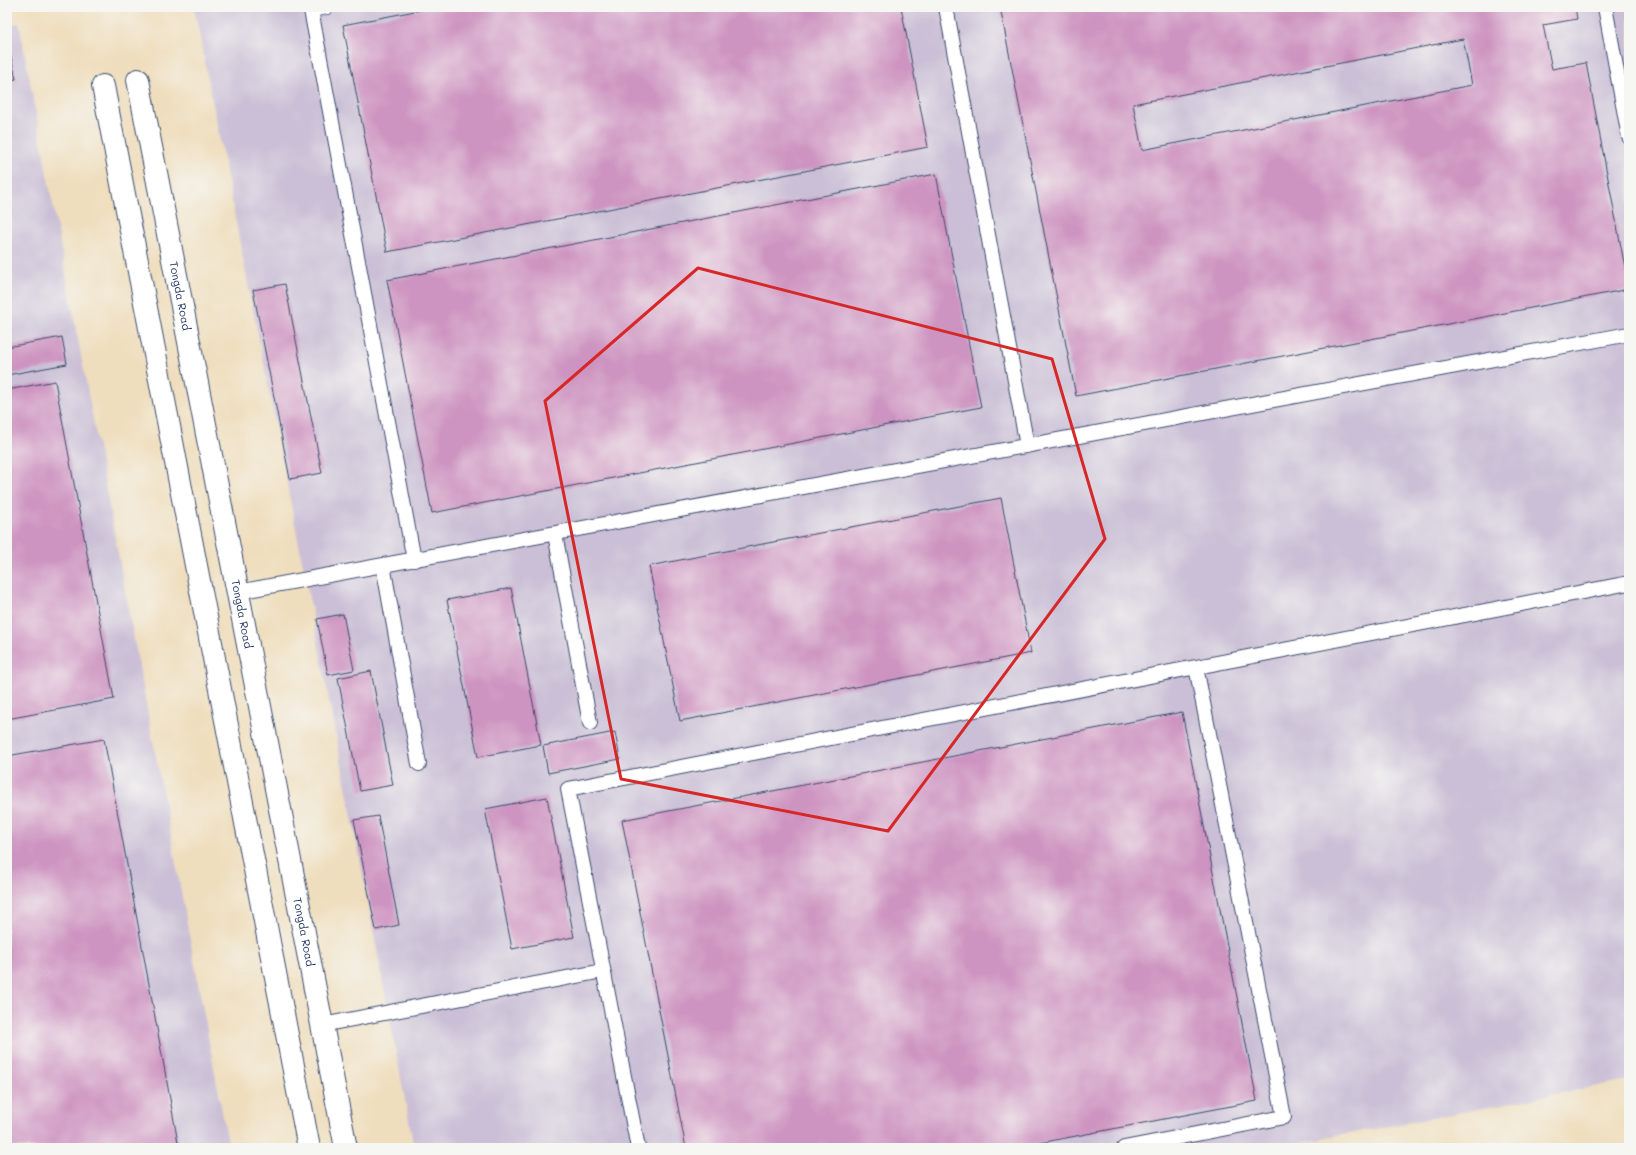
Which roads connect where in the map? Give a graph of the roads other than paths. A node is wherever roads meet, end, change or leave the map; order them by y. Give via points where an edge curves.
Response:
1 (327, 7) edge
2 (946, 7) edge
3 (1605, 7) edge
4 (138, 80) dead end
5 (103, 86) dead end
6 (1629, 137) edge
7 (1629, 334) edge
8 (1028, 446) junction
9 (555, 534) junction
10 (414, 560) junction
11 (383, 566) junction
12 (1629, 583) edge
13 (238, 592) junction
14 (1196, 667) junction
15 (590, 723) dead end
16 (419, 764) dead end
17 (603, 971) junction
18 (322, 1025) junction
19 (309, 1148) edge
20 (346, 1148) edge
21 (638, 1148) edge
22 (1124, 1148) edge

1 - 10 lane via 311,10
2 - 8 lane
3 - 6 lane
4 - 13 street, Tongda Road
5 - 19 street
7 - 8 lane
8 - 9 lane
9 - 10 lane
9 - 15 lane
10 - 11 lane
11 - 13 lane
11 - 16 lane
12 - 14 lane
13 - 18 street, Tongda Road
14 - 17 lane via 568,789
14 - 22 lane via 1284,1117
17 - 18 lane
17 - 21 lane
18 - 20 street, Tongda Road

